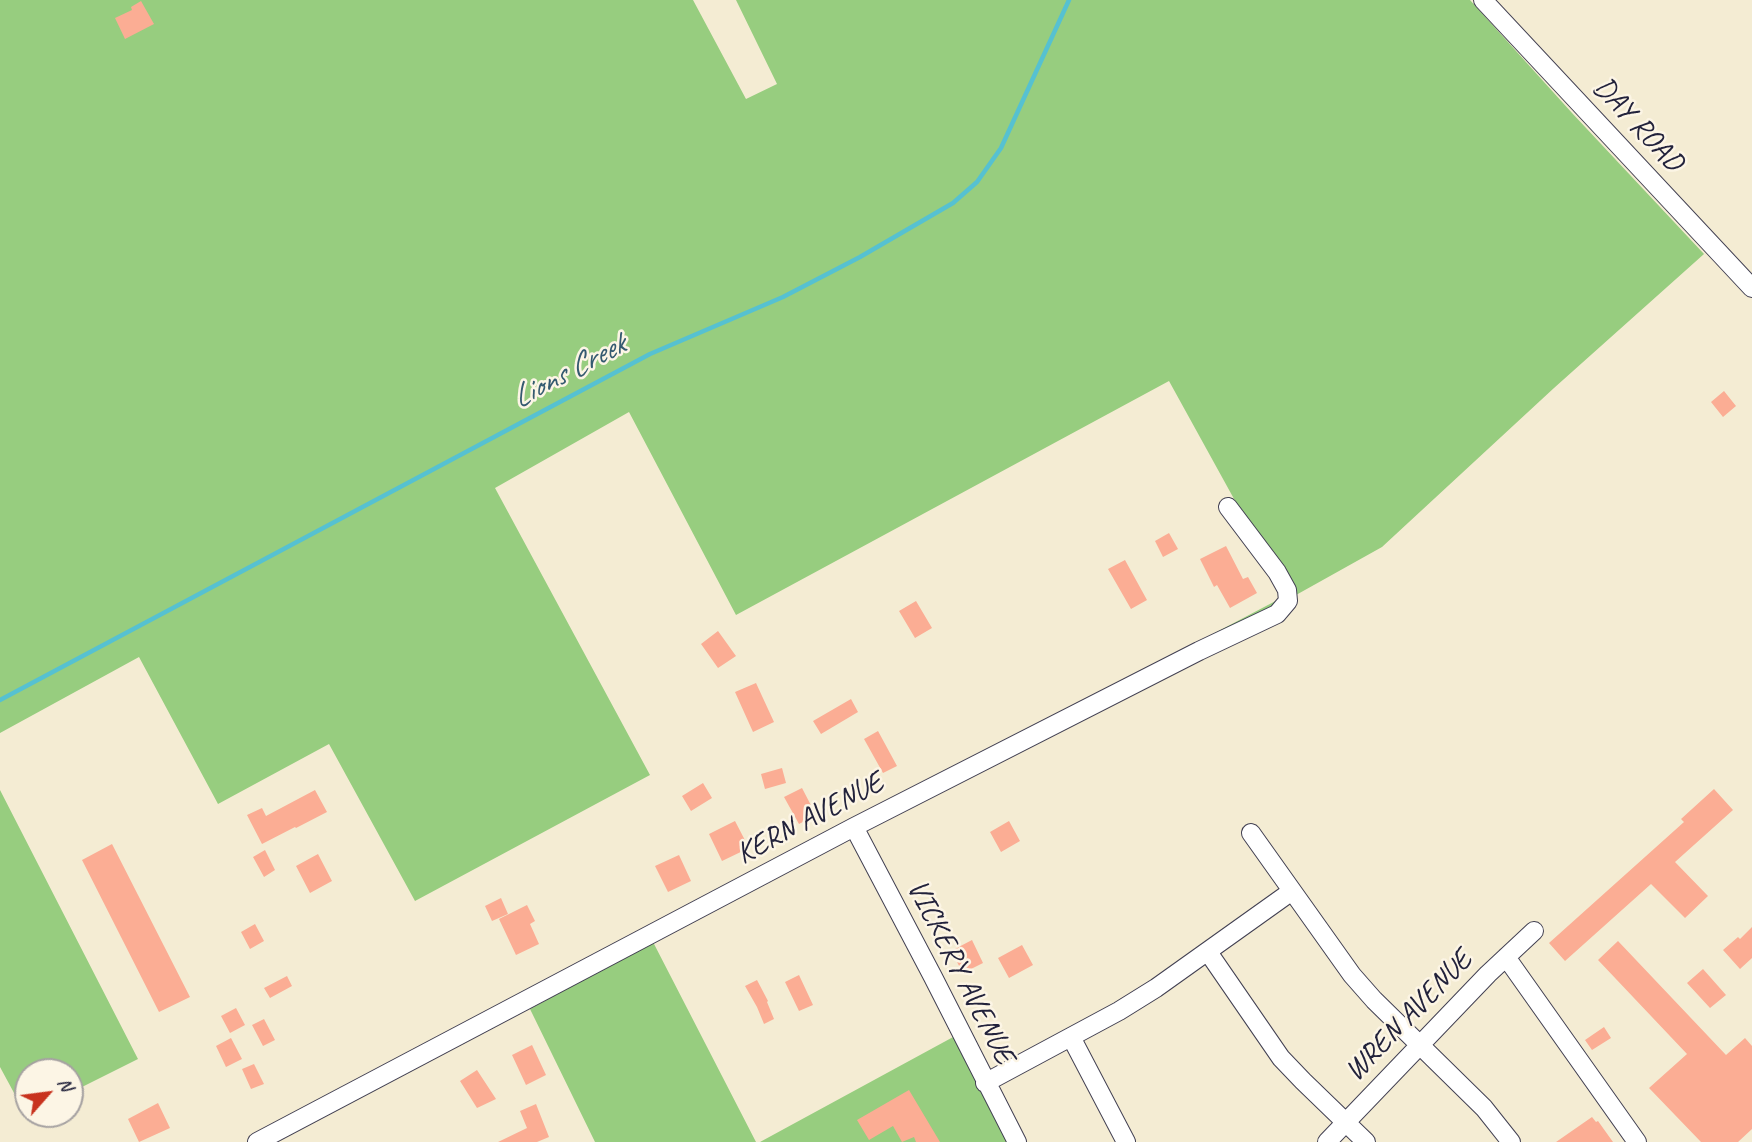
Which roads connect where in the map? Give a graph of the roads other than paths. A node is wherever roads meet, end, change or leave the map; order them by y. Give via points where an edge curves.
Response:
1 (1483, 0) edge
2 (1752, 288) edge
3 (1228, 507) dead end
4 (853, 827) junction
5 (1251, 834) dead end
6 (1292, 891) junction
7 (1534, 931) dead end
8 (1208, 952) junction
9 (1506, 957) junction
10 (1071, 1037) junction
11 (1420, 1044) junction
12 (985, 1083) junction
13 (1345, 1123) junction
14 (257, 1142) edge
15 (1017, 1142) edge
16 (1126, 1142) edge
17 (1327, 1142) edge
18 (1366, 1142) edge
19 (1511, 1142) edge
20 (1637, 1142) edge

1 - 2 street, DAY ROAD
3 - 4 street, KERN AVENUE via 1287,590 1288,601 1278,614
4 - 12 street, VICKERY AVENUE
4 - 14 street, KERN AVENUE
5 - 6 street
6 - 8 street
6 - 11 street via 1352,975
7 - 9 street, WREN AVENUE
8 - 10 street via 1119,1012
8 - 13 street via 1281,1058
9 - 11 street, WREN AVENUE
9 - 20 street
10 - 12 street
10 - 16 street
11 - 13 street, WREN AVENUE
11 - 19 street
12 - 15 street, VICKERY AVENUE
13 - 17 street, WREN AVENUE
13 - 18 street

